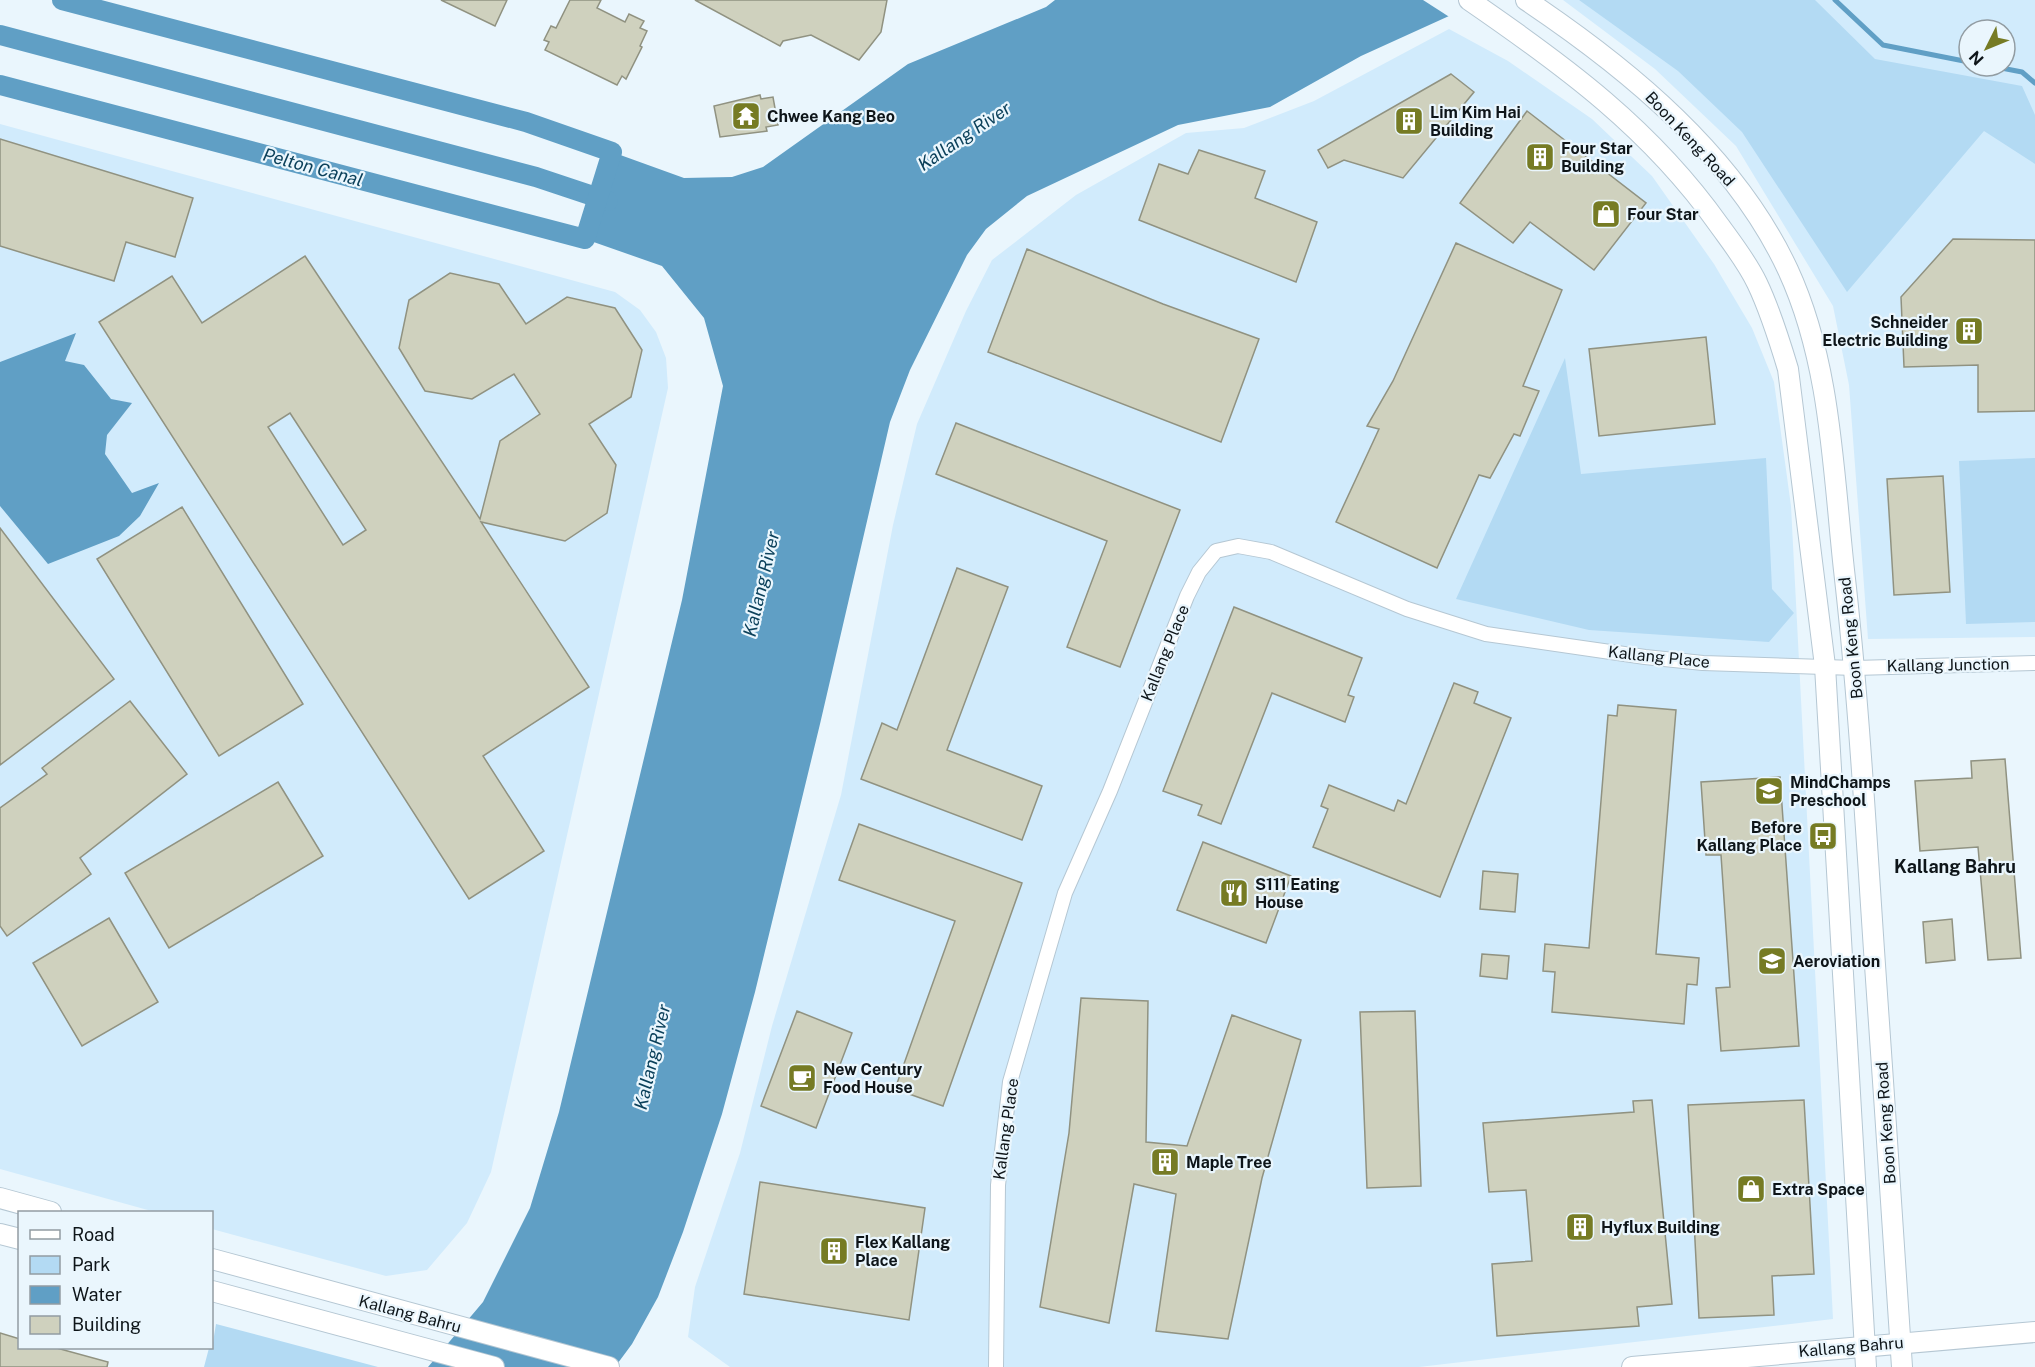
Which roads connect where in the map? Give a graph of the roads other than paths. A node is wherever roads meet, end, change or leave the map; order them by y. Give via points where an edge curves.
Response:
1 (1469, 0) edge
2 (1526, 0) edge
3 (2035, 663) edge
4 (1825, 666) junction
5 (1855, 668) junction
6 (0, 1198) edge
7 (47, 1211) edge
8 (0, 1234) edge
9 (18, 1238) edge
10 (213, 1258) edge
11 (213, 1291) edge
12 (2035, 1332) edge
13 (1900, 1343) junction
14 (1864, 1347) junction
15 (494, 1367) edge
16 (609, 1367) edge
17 (996, 1367) edge
18 (1632, 1367) edge
19 (1866, 1367) edge
20 (1902, 1367) edge

1 - 4 main road, Boon Keng Road via 1611,105 1666,158 1700,198 1756,281 1788,369
2 - 5 main road, Boon Keng Road via 1645,90 1690,134 1730,178 1788,269 1806,314 1824,386
3 - 5 street, Kallang Junction
4 - 5 street, Kallang Junction
4 - 14 main road, Boon Keng Road
4 - 17 street, Kallang Place via 1699,663 1486,634 1407,609 1271,552 1238,546 1216,551 1187,596 1065,893 1010,1082 998,1185
5 - 13 main road, Boon Keng Road
6 - 7 main road
8 - 9 main road
10 - 16 main road, Kallang Bahru
11 - 15 main road, Kallang Bahru
12 - 13 main road, Kallang Bahru
13 - 14 main road, Kallang Bahru
13 - 20 main road, Boon Keng Road
14 - 18 main road, Kallang Bahru
14 - 19 main road, Boon Keng Road

